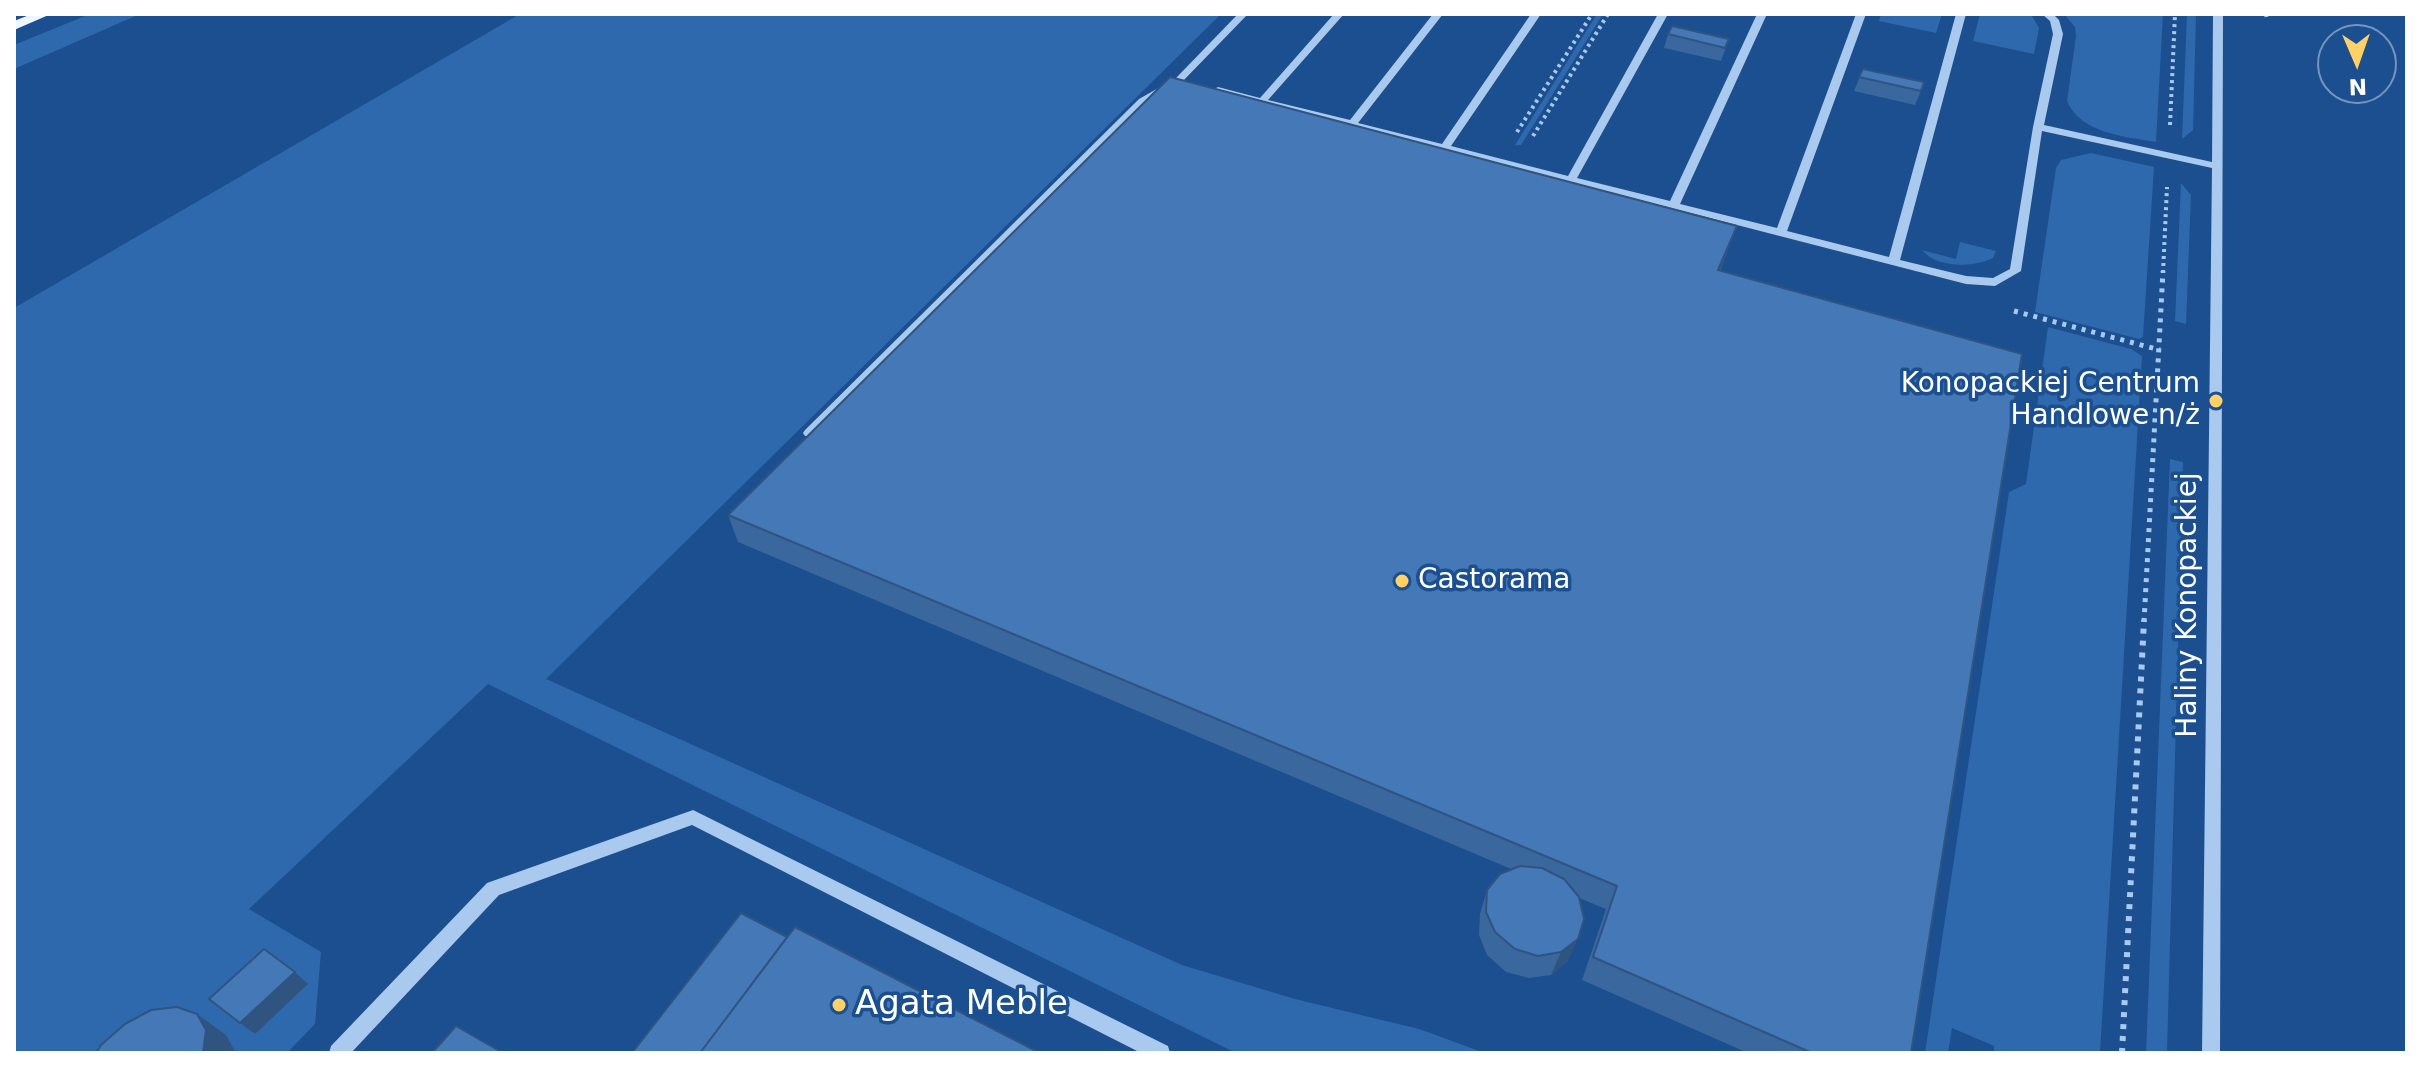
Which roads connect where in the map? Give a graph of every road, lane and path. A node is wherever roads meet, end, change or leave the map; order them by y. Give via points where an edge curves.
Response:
1 (44, 14) edge
2 (1243, 14) edge
3 (1339, 14) edge
4 (1438, 14) edge
5 (1536, 14) edge
6 (1592, 14) edge
7 (1608, 14) edge
8 (1663, 14) edge
9 (1762, 14) edge
10 (1861, 14) edge
11 (1961, 14) edge
12 (2047, 14) edge
13 (2218, 14) edge
14 (2266, 14) edge
15 (2267, 20) dead end
16 (14, 26) edge
17 (1179, 80) junction
18 (1193, 84) edge
19 (1207, 87) edge
20 (1262, 101) junction
21 (1352, 124) junction
22 (2038, 127) junction
23 (1513, 138) dead end
24 (1528, 143) dead end
25 (1445, 147) junction
26 (2217, 166) junction
27 (1571, 179) junction
28 (1674, 205) junction
29 (1781, 232) junction
30 (1894, 261) junction
31 (2161, 317) dead end
32 (810, 433) edge
33 (338, 1053) edge
34 (1161, 1053) edge
35 (2122, 1053) edge
36 (2211, 1053) edge

1 - 16 main road
2 - 17 street
3 - 20 street
4 - 21 street
5 - 25 street
6 - 23 path
7 - 24 path
8 - 27 street
9 - 28 street
10 - 29 street
11 - 30 street
12 - 22 street via 2058,34
13 - 26 street, Haliny Konopackiej
14 - 15 path
17 - 18 street
17 - 32 street via 1143,101
19 - 20 street
20 - 21 street
21 - 25 street
22 - 26 street
22 - 30 street via 2015,271 1995,282 1981,281
25 - 27 street
26 - 36 street, Haliny Konopackiej
27 - 28 street
28 - 29 street
29 - 30 street
31 - 35 path
33 - 34 street via 493,889 693,817

